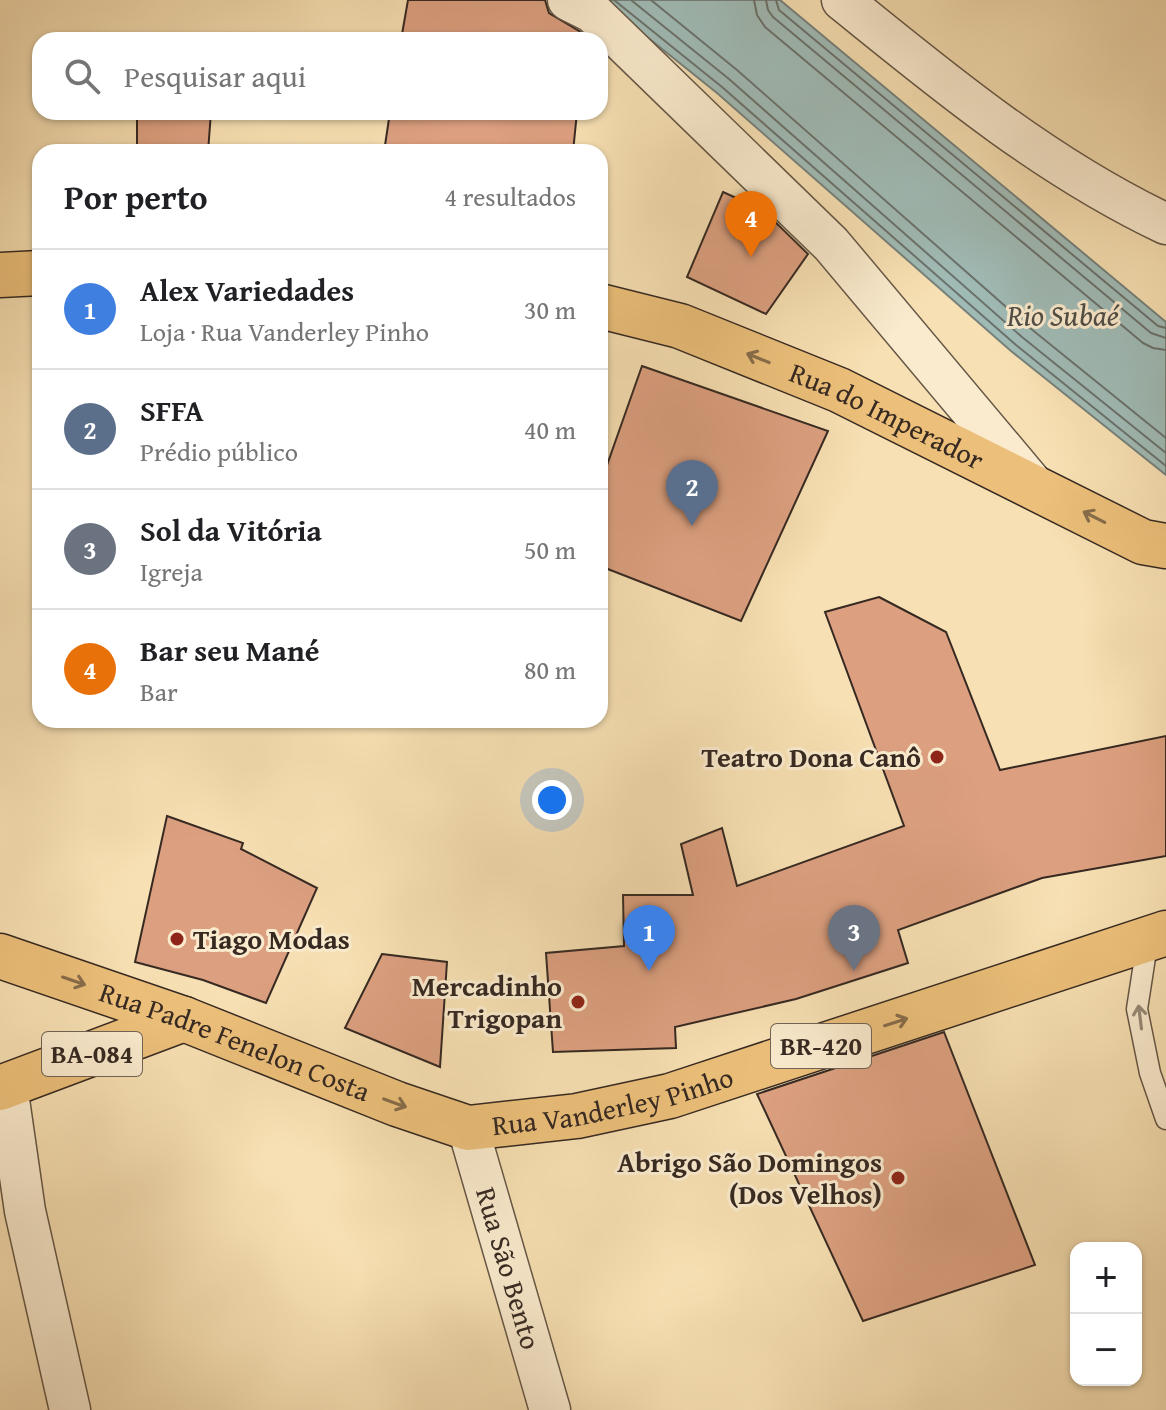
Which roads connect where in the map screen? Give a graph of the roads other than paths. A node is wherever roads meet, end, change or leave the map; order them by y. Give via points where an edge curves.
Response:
1 (568, 0) edge
2 (842, 0) edge
3 (1166, 224) edge
4 (32, 273) edge
5 (0, 275) edge
6 (608, 308) edge
7 (1036, 488) junction
8 (1166, 546) edge
9 (1157, 936) edge
10 (0, 956) edge
11 (184, 1019) junction
12 (4, 1087) edge
13 (1166, 1119) edge
14 (468, 1128) junction
15 (12, 1215) edge
16 (70, 1410) edge
17 (550, 1410) edge

1 - 7 street via 592,12 831,244
2 - 3 street via 1040,154
4 - 5 main road
7 -> 6 main road, Rua do Imperador via 839,390 680,326
8 -> 7 main road, Rua do Imperador via 1143,542
13 -> 9 lane via 1137,1009
14 -> 9 main road, Rua Vanderley Pinho / BR-420 via 577,1116 670,1096
10 -> 11 main road, Rua Padre Fenelon Costa / BR-420
11 - 12 main road, BA-084
11 -> 14 main road, Rua Padre Fenelon Costa / BR-420
12 - 15 street
14 - 17 street, Rua São Bento
15 - 16 street

